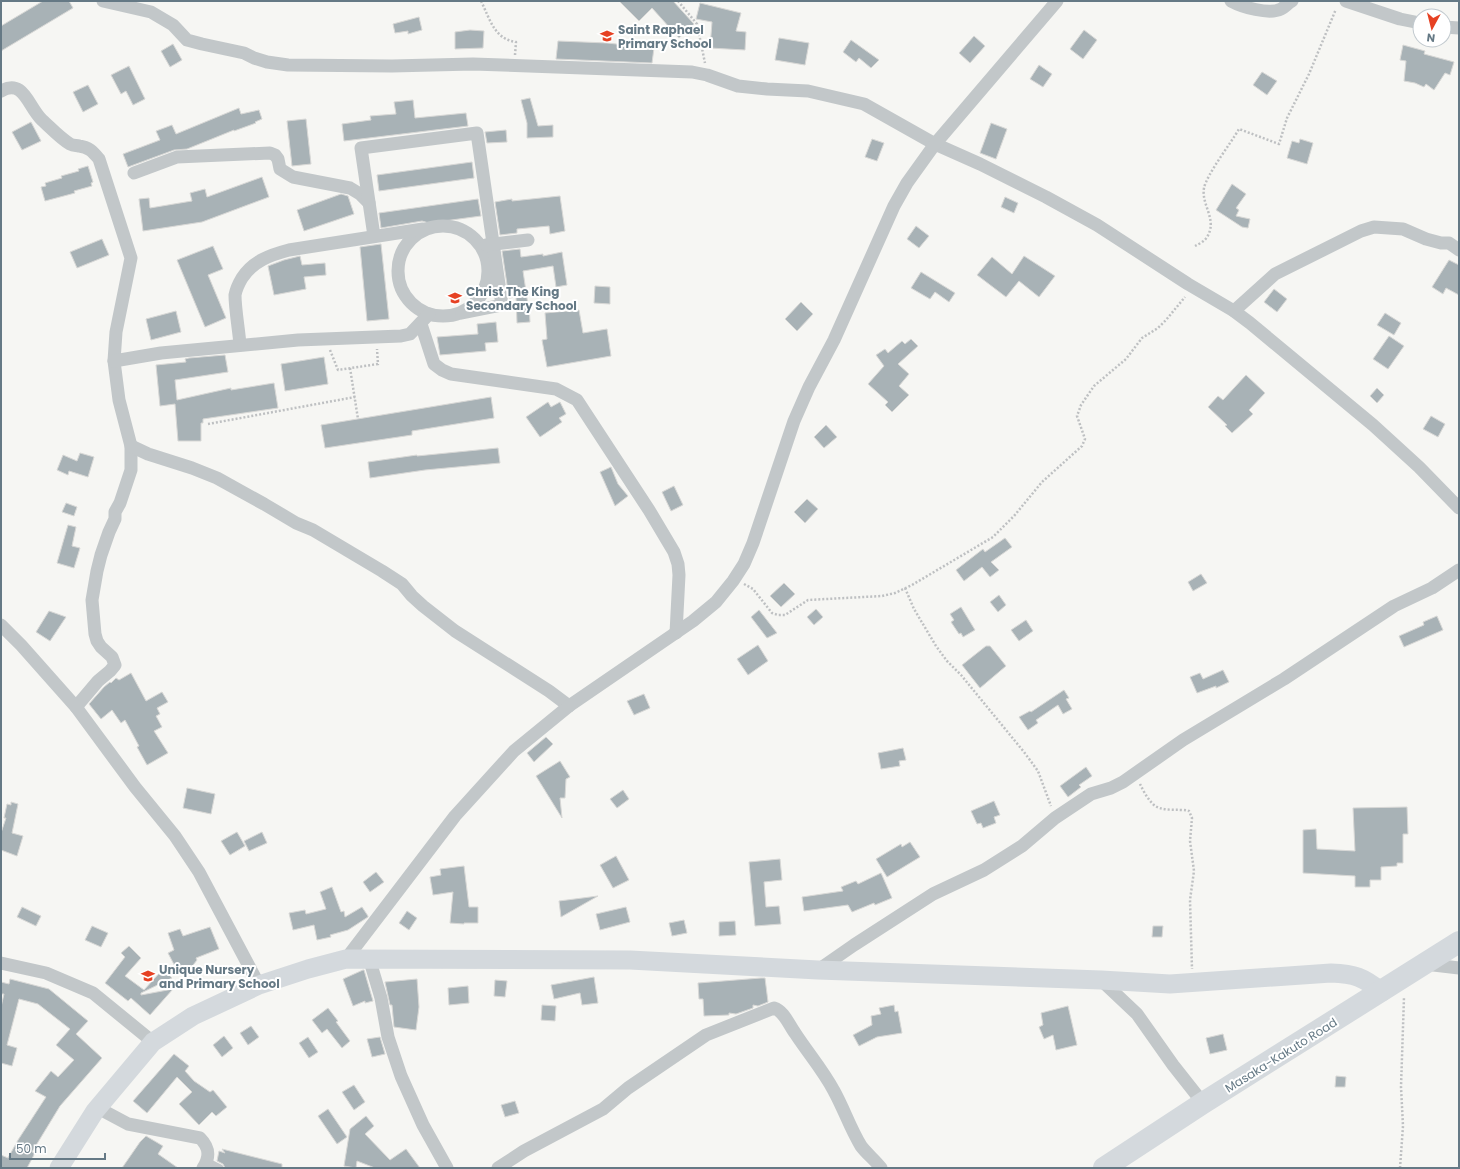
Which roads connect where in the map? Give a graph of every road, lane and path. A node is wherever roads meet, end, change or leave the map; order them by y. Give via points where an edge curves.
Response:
1 (103, 1) edge
2 (481, 1) edge
3 (678, 1) edge
4 (1057, 1) edge
5 (1231, 1) edge
6 (1292, 1) edge
7 (1341, 5) edge
8 (1412, 21) edge
9 (515, 65) junction
10 (707, 75) junction
11 (1, 91) edge
12 (935, 144) junction
13 (134, 173) dead end
14 (369, 203) junction
15 (430, 228) junction
16 (374, 236) junction
17 (528, 240) dead end
18 (487, 245) junction
19 (1195, 246) dead end
20 (1458, 248) edge
21 (1194, 288) junction
22 (1234, 311) junction
23 (462, 313) junction
24 (425, 319) junction
25 (376, 337) junction
26 (325, 339) junction
27 (240, 345) junction
28 (114, 361) junction
29 (350, 368) junction
30 (355, 397) junction
31 (358, 419) dead end
32 (208, 424) dead end
33 (131, 446) junction
34 (1459, 508) edge
35 (1459, 570) edge
36 (733, 581) junction
37 (905, 588) junction
38 (1, 625) edge
39 (676, 633) junction
40 (569, 706) junction
41 (76, 708) junction
42 (1134, 774) junction
43 (1055, 818) junction
44 (1459, 942) edge
45 (369, 958) junction
46 (346, 959) junction
47 (1, 963) edge
48 (1425, 964) junction
49 (1459, 968) edge
50 (818, 970) junction
51 (1404, 978) junction
52 (1101, 980) junction
53 (1192, 983) junction
54 (259, 985) junction
55 (1382, 992) junction
56 (153, 1042) junction
57 (1203, 1103) junction
58 (98, 1108) junction
59 (204, 1164) edge
60 (59, 1168) edge
61 (220, 1168) edge
62 (447, 1168) edge
63 (498, 1168) edge
64 (881, 1168) edge
65 (1104, 1168) edge
66 (1400, 1168) edge

1 - 9 street via 151,12 173,25 187,40 288,65
2 - 9 path via 500,36 507,41 516,42
3 - 10 path via 697,24
4 - 12 street
5 - 6 street via 1253,9 1270,10 1281,9
7 - 8 street
7 - 19 path via 1287,118 1279,144 1239,129 1209,176 1204,189 1211,228 1207,237
9 - 10 street via 679,71
10 - 12 street via 743,87 808,91 864,104
11 - 28 street via 12,87 18,88 41,119 66,141 91,149 99,159 131,258 116,332
12 - 21 street via 1046,197 1103,229
12 - 36 street via 894,206 834,340 806,394 794,421 753,543
13 - 14 street via 177,157 270,153 276,154 280,169 285,173 350,188
14 - 16 street
14 - 18 street via 361,148 477,133
15 - 16 street
15 - 18 street via 455,227
15 - 24 street via 410,240 398,262 400,287 406,298
16 - 27 street via 289,250 257,262 246,272 235,295
17 - 18 street
18 - 23 street via 484,250 489,274 487,286 481,297
18 - 23 street via 502,305
20 - 22 street via 1403,229 1374,227 1275,274
21 - 22 street
21 - 37 path via 1158,328 1142,338 1126,358 1094,386 1081,406 1078,416 1085,439 1082,446 1042,482 993,537
22 - 34 street via 1373,425
23 - 24 street
24 - 25 street via 410,334
24 - 39 street via 434,364 446,372 556,389 577,400 674,552 679,575
25 - 26 street
25 - 29 path via 378,364
26 - 27 street
26 - 29 path via 338,370
27 - 28 street via 161,353
28 - 33 street
29 - 30 path
30 - 31 path
30 - 32 path
33 - 40 street via 217,478 320,534 402,584 418,601 455,631
33 - 41 street via 131,470 96,571 92,600 97,641 112,657 115,665
35 - 42 street via 1432,588 1394,606
36 - 37 path via 747,584 778,616 785,615 808,600 882,596
36 - 39 street via 716,602
37 - 43 path via 936,646 1038,771
38 - 41 street
39 - 40 street
40 - 46 street via 514,751 455,816
41 - 54 street via 188,854
42 - 43 street via 1111,788 1091,794
42 - 53 path via 1153,805 1163,809 1184,810 1189,812 1192,818
43 - 50 street via 1022,846 984,870 933,894
44 - 48 highway, Masaka-Kakuto Road
45 - 46 street
45 - 50 street via 630,960
45 - 62 street via 381,998 388,1037 401,1076 423,1125
46 - 54 street
47 - 56 street via 46,973 93,993
48 - 49 street
48 - 51 highway, Masaka-Kakuto Road
50 - 52 street
51 - 55 highway, Masaka-Kakuto Road
51 - 66 path via 1401,1087 1403,1126
52 - 53 street
52 - 57 street via 1137,1014
53 - 55 street via 1331,973 1356,976
54 - 56 street via 193,1016
55 - 57 highway, Masaka-Kakuto Road
56 - 58 street
57 - 65 highway, Masaka-Kakuto Road
58 - 59 street via 128,1124 200,1138 208,1151 208,1158
58 - 60 street
59 - 61 lane
63 - 64 street via 524,1151 603,1109 628,1088 706,1035 774,1008 783,1014 820,1067 862,1147

